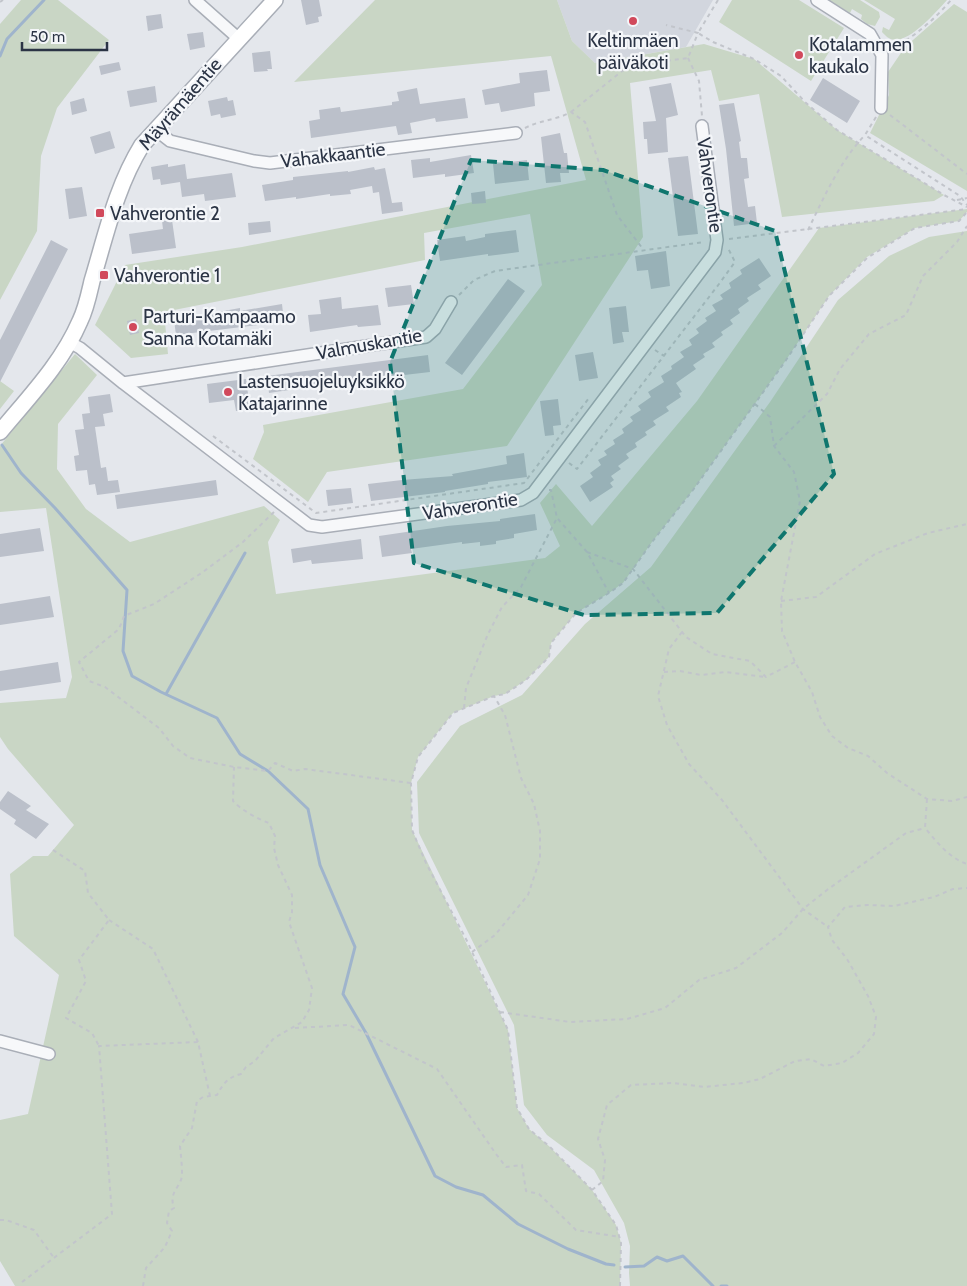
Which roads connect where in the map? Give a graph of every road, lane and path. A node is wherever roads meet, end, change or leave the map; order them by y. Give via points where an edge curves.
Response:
1 (3, 0) edge
2 (195, 0) edge
3 (274, 0) edge
4 (718, 0) edge
5 (817, 0) edge
6 (951, 0) edge
7 (0, 2) edge
8 (666, 25) dead end
9 (698, 33) junction
10 (239, 39) junction
11 (882, 55) junction
12 (688, 58) junction
13 (881, 108) junction
14 (571, 112) junction
15 (702, 126) joint
16 (156, 130) junction
17 (516, 132) joint
18 (865, 135) junction
19 (857, 143) junction
20 (967, 174) edge
21 (967, 198) edge
22 (962, 199) junction
23 (956, 200) junction
24 (967, 206) edge
25 (967, 212) edge
26 (967, 226) edge
27 (808, 230) dead end
28 (727, 247) dead end
29 (643, 249) dead end
30 (451, 302) dead end
31 (70, 343) junction
32 (123, 383) junction
33 (590, 397) dead end
34 (755, 404) junction
35 (0, 432) edge
36 (213, 436) dead end
37 (774, 446) junction
38 (560, 457) junction
39 (538, 486) junction
40 (282, 505) junction
41 (557, 518) junction
42 (967, 524) edge
43 (587, 552) junction
44 (633, 570) junction
45 (609, 593) junction
46 (781, 601) junction
47 (682, 632) junction
48 (795, 662) junction
49 (664, 672) junction
50 (766, 677) junction
51 (494, 696) junction
52 (464, 708) junction
53 (234, 767) junction
54 (411, 783) junction
55 (967, 797) edge
56 (927, 799) junction
57 (925, 828) junction
58 (53, 850) dead end
59 (967, 864) edge
60 (967, 888) edge
61 (803, 909) junction
62 (109, 920) junction
63 (828, 927) junction
64 (472, 952) junction
65 (500, 1012) junction
66 (293, 1028) junction
67 (0, 1041) edge
68 (198, 1042) junction
69 (99, 1046) junction
70 (48, 1054) dead end
71 (210, 1096) junction
72 (592, 1190) junction
73 (0, 1220) edge
74 (620, 1237) junction
75 (54, 1258) junction
76 (22, 1282) dead end
77 (143, 1286) edge
78 (620, 1286) edge

1 - 7 path
2 - 10 street
3 - 10 street, Mäyrämäentie
4 - 9 path
5 - 11 street via 870,34
6 - 11 path via 907,41
8 - 9 path
9 - 12 path
9 - 19 path via 754,59 781,76 805,102
10 - 16 street, Mäyrämäentie
11 - 13 street
12 - 14 path via 634,65
12 - 15 path via 699,81
13 - 18 path
13 - 20 path
14 - 17 path
14 - 29 path via 585,122 617,215
15 - 38 street, Vahverontie via 717,240 715,252
16 - 17 street, Vahakkaantie via 170,140 270,163
16 - 31 street, Mäyrämäentie via 131,163 117,198 82,319
18 - 19 path
18 - 22 path
19 - 23 path
19 - 27 path via 833,179
21 - 22 path
22 - 23 path
22 - 24 path
23 - 24 path
25 - 34 path via 959,221 915,228 867,258 829,296
26 - 37 path via 957,242 923,276 906,315 869,334 840,369 827,394
28 - 38 path via 735,262 577,469
30 - 32 street, Valmuskantie via 435,329 426,337
31 - 32 street, Vahverontie
31 - 35 street, Mäyrämäentie
32 - 40 street, Vahverontie
33 - 36 path via 524,483 316,513
34 - 37 path via 770,417
34 - 44 path
37 - 46 path via 794,472 800,501
38 - 39 street, Vahverontie
39 - 40 street, Vahverontie via 528,497 520,500 322,527 308,525
39 - 41 path via 551,490
40 - 53 path via 243,542 203,572 154,604 124,616 119,629 79,662 89,681 105,687 158,728 173,746 190,758
41 - 43 path
41 - 52 path via 521,587 502,607 488,634 466,688
42 - 46 path via 928,534 875,554 816,597
43 - 44 path
43 - 45 path
44 - 45 path
44 - 47 path
45 - 51 path via 576,613 551,643 549,657 526,680 505,694
46 - 48 path via 782,631
47 - 49 path via 669,649
47 - 50 path via 712,654 750,661
48 - 50 path
48 - 56 path via 832,736 848,748 868,756 887,773
49 - 50 path via 701,675 726,672
49 - 61 path via 658,696 667,725 690,764 722,800
51 - 52 path
51 - 64 path via 505,715 521,778 534,804 540,831 540,859 528,895 495,935
52 - 54 path via 453,713 418,757
53 - 54 path via 268,771 275,763 293,770
53 - 66 path via 233,801 242,810 269,823 275,836 278,865 292,894 289,922 312,988 309,1010 302,1022
54 - 64 path via 412,830
55 - 56 path via 952,801
56 - 57 path
57 - 59 path via 947,852
57 - 61 path via 906,833
58 - 62 path via 85,870 88,893
60 - 63 path via 894,906 845,907
61 - 63 path
61 - 65 path via 782,933 736,968 699,980 666,1008 627,1019 570,1022
62 - 68 path via 153,949
62 - 69 path via 79,960 86,982 66,1018 92,1033
63 - 72 path via 832,940 868,996 876,1017 874,1034 858,1053 842,1063 824,1066 811,1059 795,1061 743,1083 704,1087 673,1083 631,1085 607,1105 598,1140 605,1160 603,1181
64 - 65 path
65 - 72 path via 508,1030 517,1108 529,1129
66 - 71 path via 274,1038 241,1074 232,1076 217,1095
66 - 74 path via 350,1025 437,1069 506,1167 522,1164 526,1191 538,1194 576,1230
67 - 70 street
68 - 69 path
68 - 71 path
69 - 75 path via 112,1214
71 - 77 path via 197,1102 192,1128 180,1146 182,1174 171,1201 174,1208 169,1211 167,1223 172,1231 165,1247 146,1268
72 - 74 path via 616,1225
73 - 75 path via 34,1230
74 - 78 path
75 - 76 path

